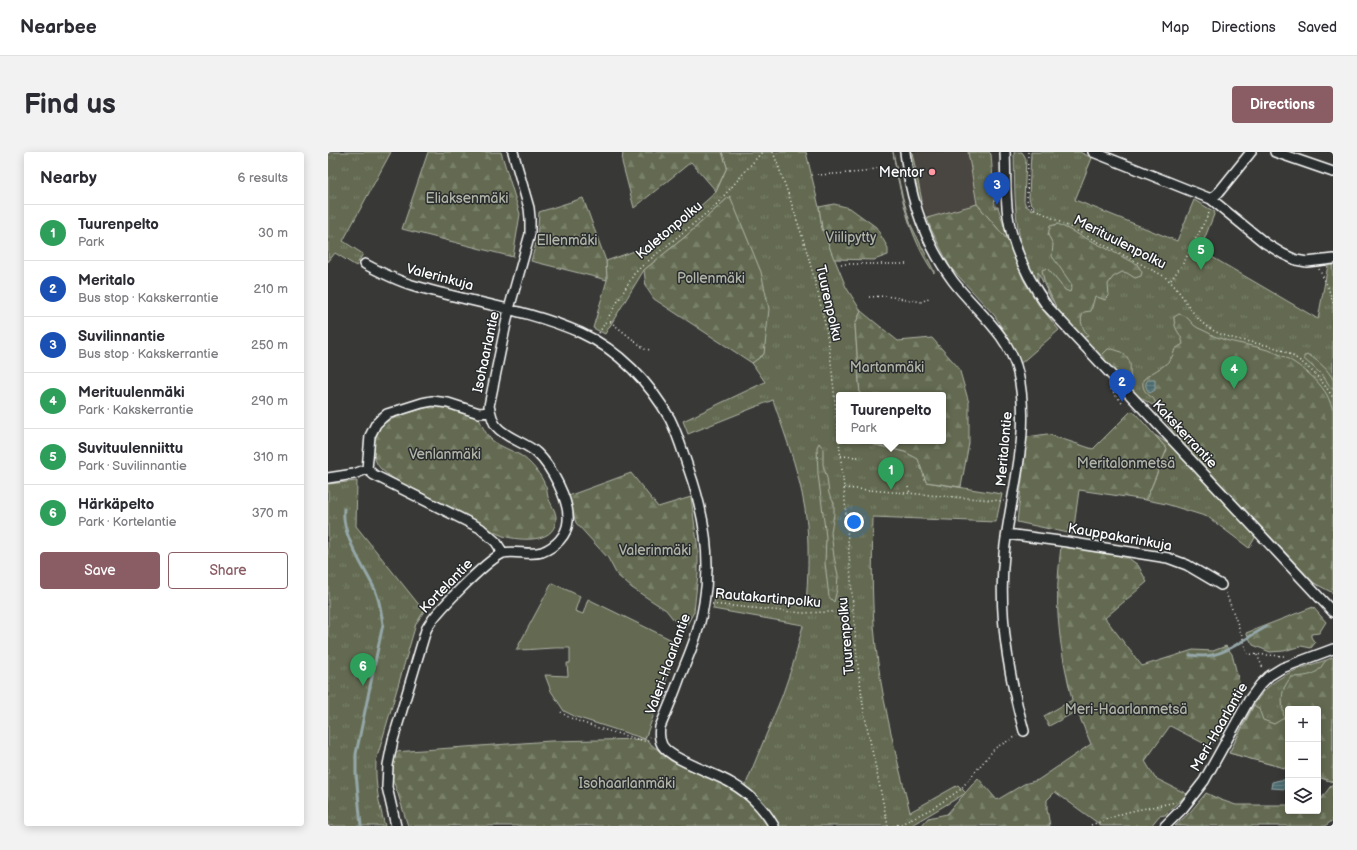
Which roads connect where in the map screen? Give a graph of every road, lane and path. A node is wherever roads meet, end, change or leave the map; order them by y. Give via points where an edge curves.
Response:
1 (513, 152) edge
2 (762, 152) edge
3 (773, 152) edge
4 (905, 152) edge
5 (1005, 152) edge
6 (1028, 152) edge
7 (1093, 152) edge
8 (1250, 152) edge
9 (1275, 152) edge
10 (878, 168) dead end
11 (1333, 172) edge
12 (818, 175) dead end
13 (1213, 201) junction
14 (1333, 259) edge
15 (1315, 262) junction
16 (365, 264) dead end
17 (841, 264) dead end
18 (907, 264) dead end
19 (1170, 280) junction
20 (869, 297) dead end
21 (930, 297) dead end
22 (1333, 303) edge
23 (509, 309) junction
24 (607, 319) junction
25 (600, 331) dead end
26 (595, 332) dead end
27 (602, 336) dead end
28 (652, 349) dead end
29 (1108, 385) dead end
30 (1333, 398) edge
31 (1122, 402) dead end
32 (490, 412) junction
33 (836, 413) edge
34 (840, 444) edge
35 (841, 456) junction
36 (859, 456) dead end
37 (367, 469) junction
38 (328, 478) edge
39 (908, 487) dead end
40 (844, 488) junction
41 (910, 493) junction
42 (1005, 501) dead end
43 (1007, 534) junction
44 (503, 553) junction
45 (1222, 585) joint
46 (712, 598) dead end
47 (712, 604) junction
48 (710, 609) dead end
49 (853, 611) junction
50 (1333, 612) edge
51 (1333, 649) edge
52 (1265, 654) dead end
53 (1257, 655) junction
54 (1269, 676) junction
55 (561, 712) dead end
56 (1024, 731) joint
57 (650, 737) dead end
58 (1190, 800) junction
59 (1091, 824) dead end
60 (396, 826) edge
61 (774, 826) edge
62 (888, 826) edge
63 (893, 826) edge
64 (1165, 826) edge

1 - 23 street, Isohaarlantie via 529,208 530,226
2 - 24 path, Kaletonpolku via 714,206 634,274
3 - 33 path, Tuurenpolku via 804,240 818,295 828,340
4 - 43 street, Meritalontie via 912,194 929,241 953,281 995,328 1015,363 1018,374 1022,405 1021,454
5 - 50 street, Kakskerrantie via 1008,217 1014,242 1032,285 1047,306
6 - 19 path, Merituulenpolku via 1028,204
7 - 13 street
8 - 13 street
9 - 11 street
10 - 12 path via 864,172
13 - 15 street via 1265,244 1296,260
13 - 19 path via 1184,262
14 - 15 street
15 - 22 path
16 - 23 street, Valerinkuja via 410,285
17 - 18 path
19 - 30 path, Merituulenpolku via 1206,326 1232,338 1272,347 1287,354 1308,368
20 - 21 path via 886,296 922,302
23 - 32 street, Isohaarlantie
23 - 61 street, Valeri-Haarlantie via 572,329 607,348 641,377 670,419 700,504 706,540 706,580 698,630 660,727 660,739 662,746 673,756 731,782 757,804
24 - 25 path, Kaletonpolku
24 - 28 path via 646,350
26 - 27 path
29 - 31 path
32 - 37 street via 479,413 448,403 432,401 387,414 376,424 370,436
32 - 44 street, Isohaarlantie via 496,426 528,446 543,459 560,487 567,509 565,532 561,539 549,548 532,553
34 - 35 path, Tuurenpolku
35 - 36 path
35 - 40 path, Tuurenpolku
37 - 38 street
37 - 44 street via 374,475 480,528 496,542
39 - 41 path
40 - 41 path
40 - 49 path, Tuurenpolku
41 - 42 path
43 - 45 street, Kauppakarinkuja via 1168,558 1187,565
43 - 56 street, Meritalontie via 1002,593 1005,634 1011,678
44 - 60 street, Kortelantie via 488,563 432,619 426,630 388,765 388,787
45 - 53 path via 1246,651 1248,654
46 - 47 path
47 - 48 path
47 - 49 path, Rautakartinpolku via 803,614
49 - 62 path, Tuurenpolku via 864,712
51 - 54 street, Meri-Haarlantie via 1282,668
52 - 53 path
53 - 54 path
54 - 58 street, Meri-Haarlantie via 1252,695 1204,781
55 - 57 path via 576,720 644,741
56 - 63 path via 995,748 960,790 934,808 903,824
58 - 59 path via 1127,812
58 - 64 street, Meri-Haarlantie

